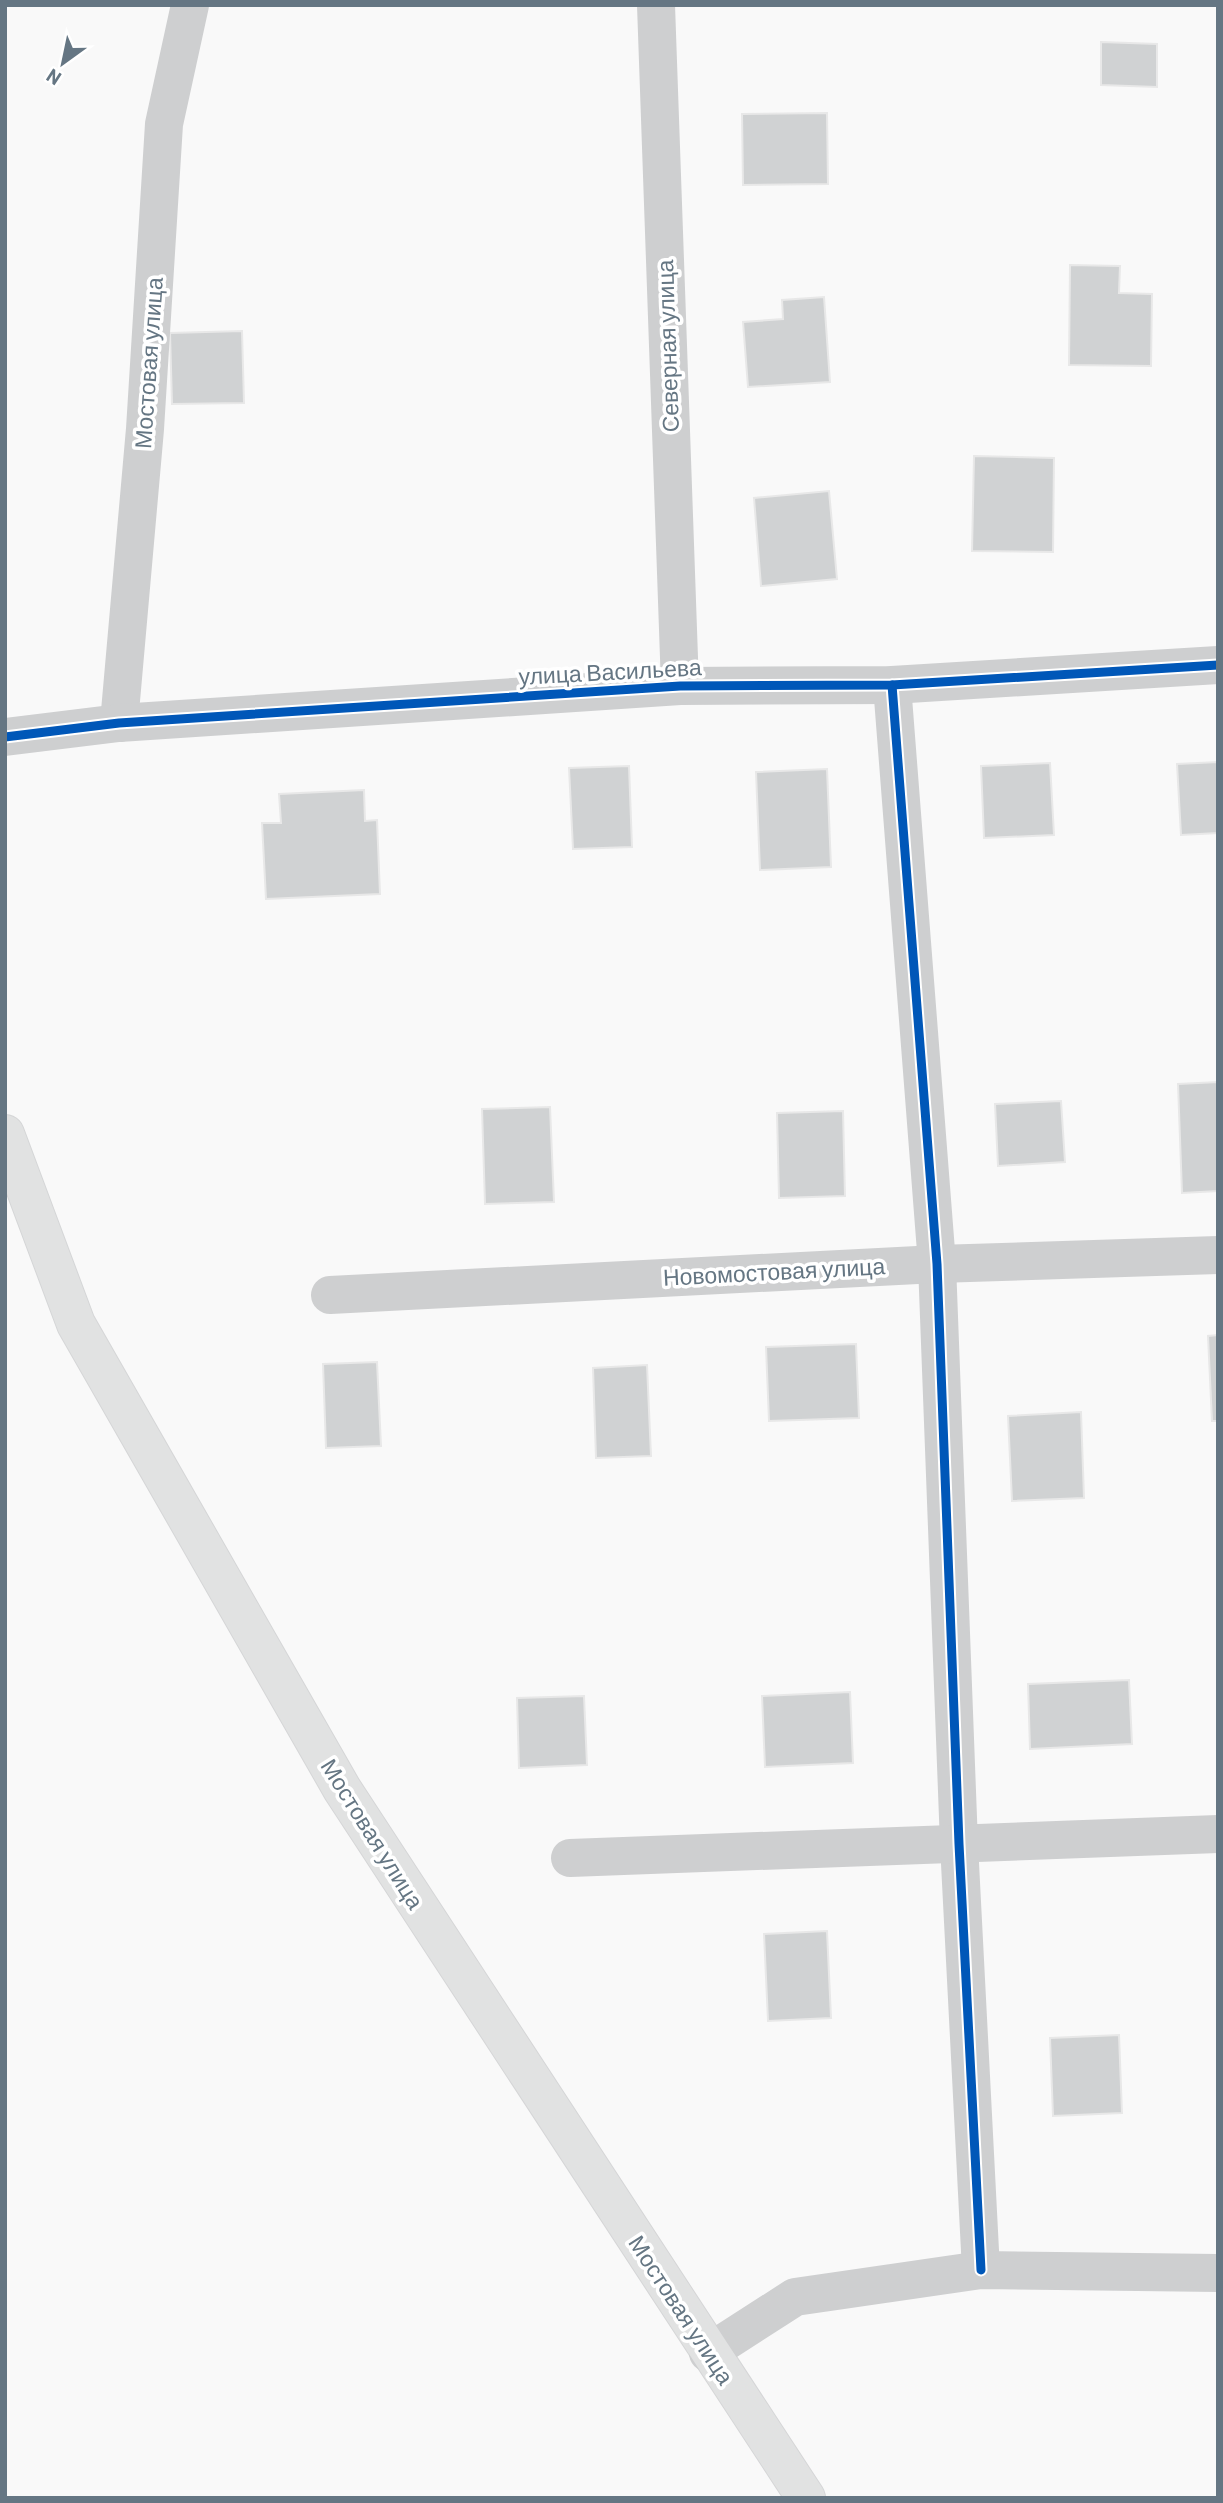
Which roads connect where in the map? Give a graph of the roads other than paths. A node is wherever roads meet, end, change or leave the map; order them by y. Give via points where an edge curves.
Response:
1 (190, 5) edge
2 (656, 5) edge
3 (1218, 665) edge
4 (892, 685) junction
5 (680, 686) junction
6 (119, 723) junction
7 (5, 737) edge
8 (5, 1134) edge
9 (1218, 1255) edge
10 (937, 1264) junction
11 (330, 1295) dead end
12 (1218, 1834) edge
13 (959, 1844) junction
14 (570, 1858) dead end
15 (981, 2270) junction
16 (1218, 2273) edge
17 (708, 2353) junction
18 (806, 2498) edge

1 - 6 street, Мостовая улица via 164,124 145,429
2 - 5 street, Северная улица
3 - 4 street, улица Васильева
4 - 5 street, улица Васильева
4 - 10 street
5 - 6 street, улица Васильева
6 - 7 street, улица Васильева
8 - 17 main road, Мостовая улица via 76,1324 342,1789
9 - 10 street, Новомостовая улица
10 - 11 street, Новомостовая улица
10 - 13 street
12 - 13 street
13 - 14 street
13 - 15 street
15 - 16 street
15 - 17 street via 794,2297
17 - 18 main road, Мостовая улица

